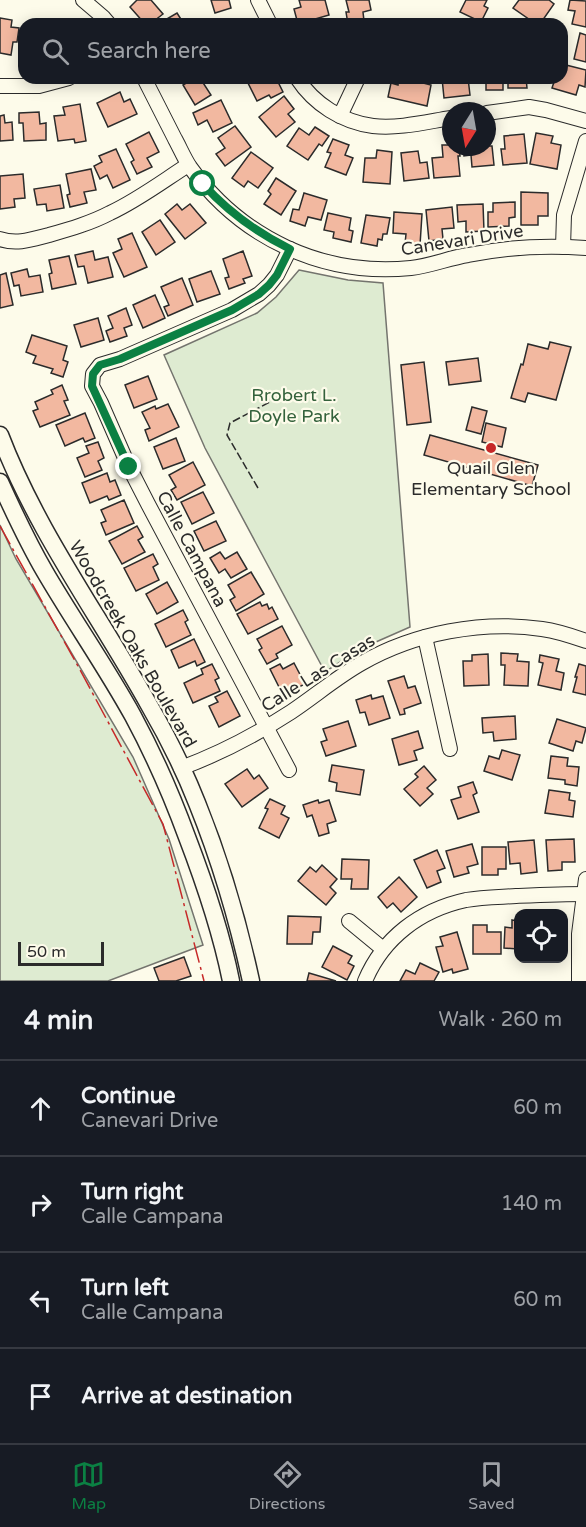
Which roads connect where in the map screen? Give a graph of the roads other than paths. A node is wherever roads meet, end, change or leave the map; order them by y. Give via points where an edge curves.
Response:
1 (83, 0) edge
2 (258, 0) edge
3 (104, 18) edge
4 (267, 18) edge
5 (46, 84) edge
6 (147, 84) edge
7 (302, 84) edge
8 (355, 84) edge
9 (0, 86) edge
10 (496, 112) edge
11 (340, 116) junction
12 (442, 119) edge
13 (586, 121) edge
14 (586, 141) edge
15 (188, 165) junction
16 (0, 239) edge
17 (563, 247) junction
18 (586, 248) edge
19 (290, 249) junction
20 (0, 435) edge
21 (0, 482) edge
22 (425, 637) junction
23 (586, 641) edge
24 (267, 727) junction
25 (450, 749) dead end
26 (181, 768) junction
27 (289, 770) dead end
28 (163, 777) junction
29 (586, 879) edge
30 (585, 894) edge
31 (349, 921) dead end
32 (383, 949) junction
33 (231, 981) edge
34 (251, 981) edge
35 (365, 981) edge
36 (579, 981) edge

1 - 3 street
2 - 4 street
5 - 9 street
6 - 15 street, Canevari Drive
7 - 11 street via 313,99
8 - 11 street
10 - 13 street via 529,107
11 - 12 street via 373,126
14 - 17 street via 564,215
15 - 16 street via 94,221 30,240
15 - 19 street, Canevari Drive via 236,217
17 - 18 street, Canevari Drive
17 - 19 street, Canevari Drive via 490,251 412,268 389,269 332,264
19 - 24 street, Calle Campana via 277,275 259,294 232,310 100,365 93,374 92,386 143,494
20 - 26 main road, Woodcreek Oaks Boulevard via 65,566 150,707
21 - 28 main road, Woodcreek Oaks Boulevard via 45,571 134,717
22 - 23 street, Calle Las Casas via 470,629 519,627
22 - 24 street, Calle Las Casas via 361,663
22 - 25 street
24 - 26 street, Calle Las Casas
24 - 27 street, Calle Campana
26 - 28 main road
26 - 34 main road, Woodcreek Oaks Boulevard via 214,848
28 - 33 main road, Woodcreek Oaks Boulevard via 211,903
29 - 30 street
30 - 32 street via 466,900 428,913
30 - 36 street via 579,934
31 - 32 street
32 - 35 street

